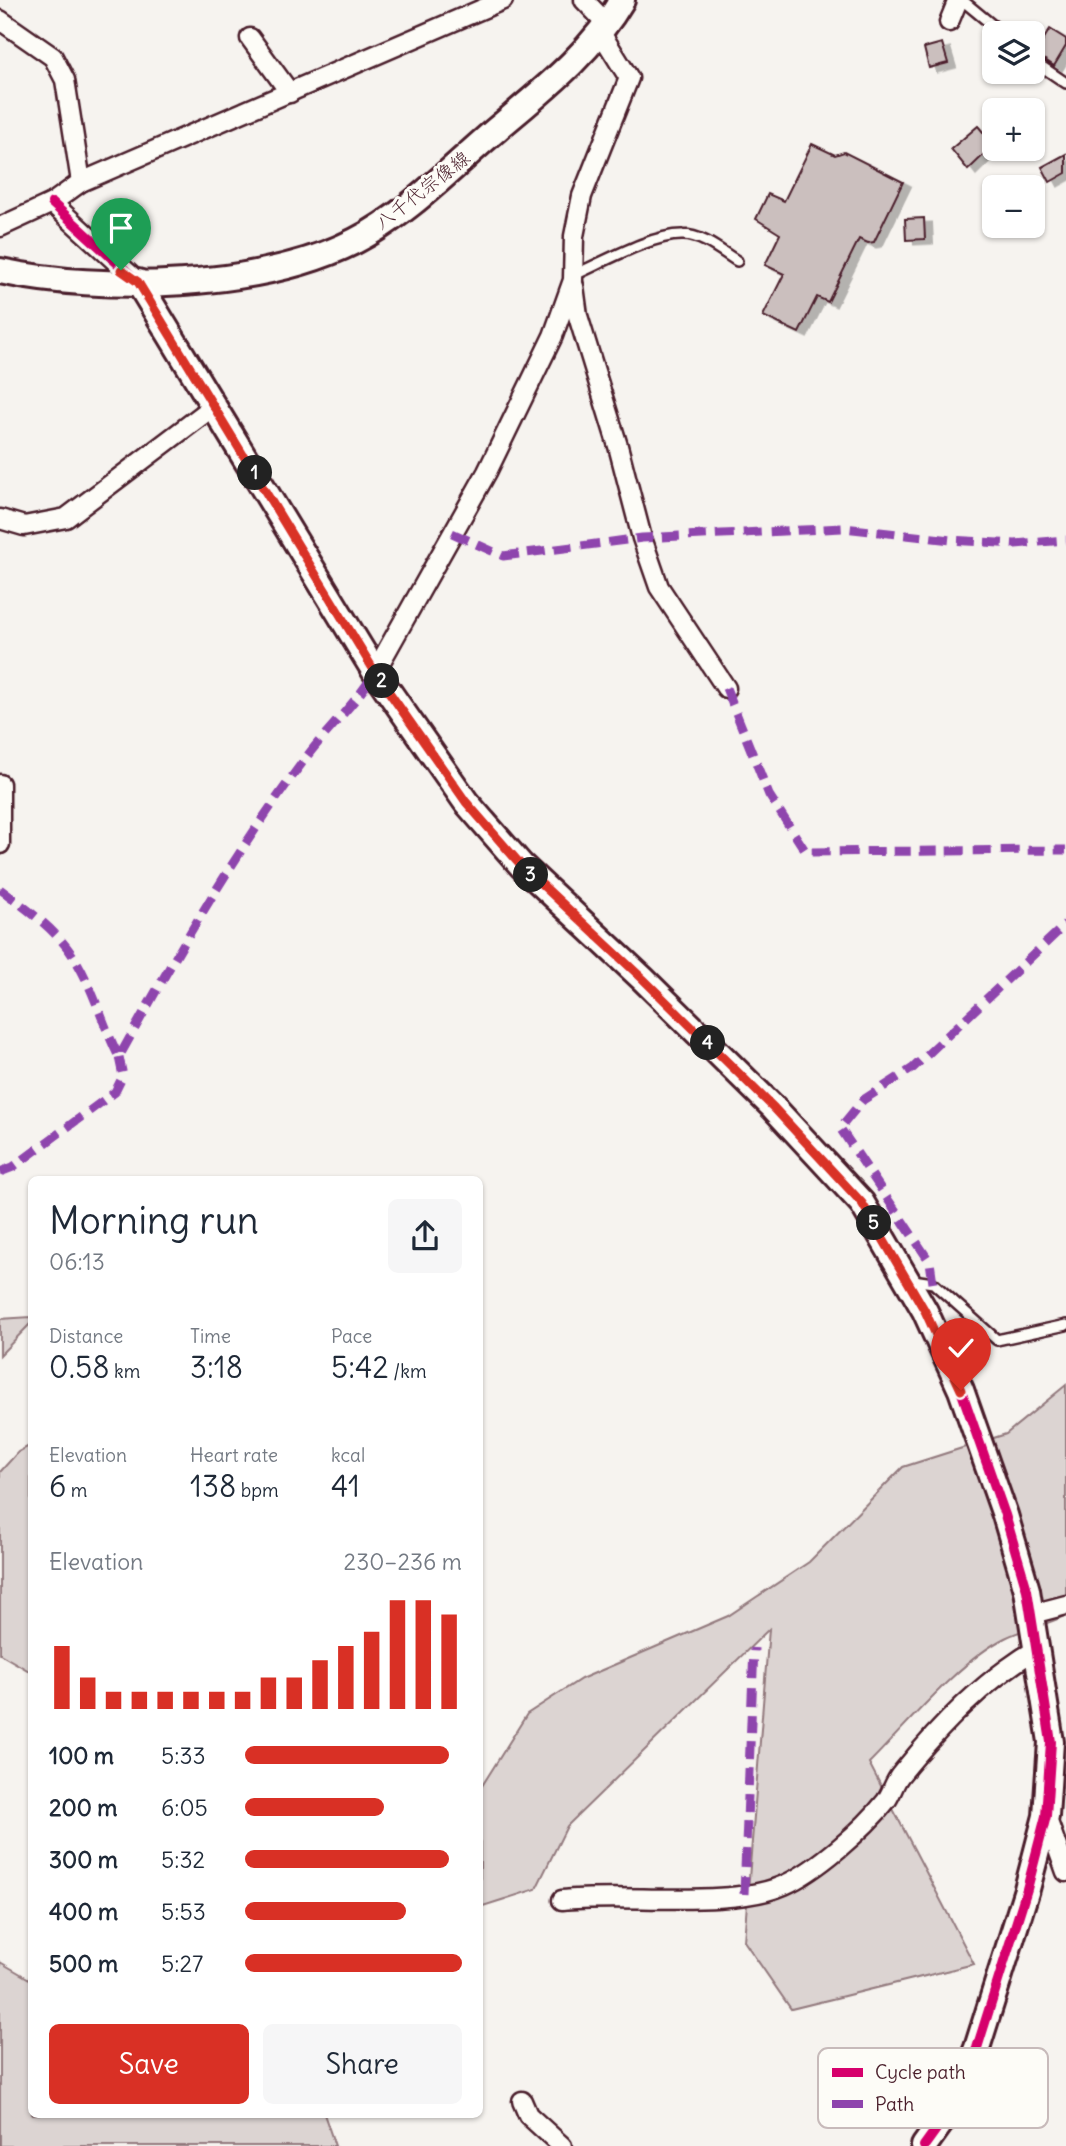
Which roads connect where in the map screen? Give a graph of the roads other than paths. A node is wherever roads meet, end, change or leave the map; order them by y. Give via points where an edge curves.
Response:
1 (503, 0) edge
2 (584, 0) edge
3 (622, 0) edge
4 (960, 0) edge
5 (0, 20) edge
6 (987, 21) edge
7 (949, 22) dead end
8 (604, 29) junction
9 (250, 38) dead end
10 (1045, 69) edge
11 (1066, 83) edge
12 (289, 93) junction
13 (81, 182) junction
14 (52, 204) junction
15 (0, 227) edge
16 (737, 261) dead end
17 (0, 271) edge
18 (573, 278) junction
19 (138, 282) junction
20 (214, 406) junction
21 (0, 519) edge
22 (375, 672) junction
23 (726, 688) dead end
24 (0, 784) edge
25 (0, 844) edge
26 (906, 1279) junction
27 (1066, 1325) edge
28 (1066, 1605) edge
29 (1031, 1615) junction
30 (1037, 1649) junction
31 (1046, 1816) junction
32 (1066, 1872) edge
33 (562, 1900) dead end
34 (977, 2048) edge
35 (522, 2101) dead end
36 (937, 2128) edge
37 (562, 2146) edge
38 (924, 2146) edge

1 - 12 street
2 - 8 street
3 - 8 street, 八千代宗像線
4 - 6 lane
4 - 7 street
5 - 13 street via 53,57 65,80
8 - 18 street via 629,78 582,197 574,236
8 - 19 street, 八千代宗像線 via 561,74 413,201 355,241 300,262 219,279
9 - 12 street
10 - 11 lane
12 - 13 street
13 - 14 street
14 - 15 street
14 - 19 street
16 - 18 lane via 702,240 683,235 659,238
17 - 19 street, 八千代宗像線 via 50,282
18 - 22 street via 553,336 487,472
18 - 23 street via 578,316 659,587
19 - 20 street
20 - 21 street via 66,518 24,526
20 - 22 street
22 - 26 street via 466,802 521,865 774,1108 862,1203
24 - 25 street
26 - 27 lane via 933,1283 997,1340
26 - 29 street via 961,1390 1005,1515
28 - 29 street
29 - 30 street
30 - 31 street via 1051,1742
30 - 33 street via 993,1677 898,1776 886,1801 823,1860 783,1886 699,1898
31 - 32 street
31 - 34 street
35 - 37 street via 528,2115
36 - 38 street

